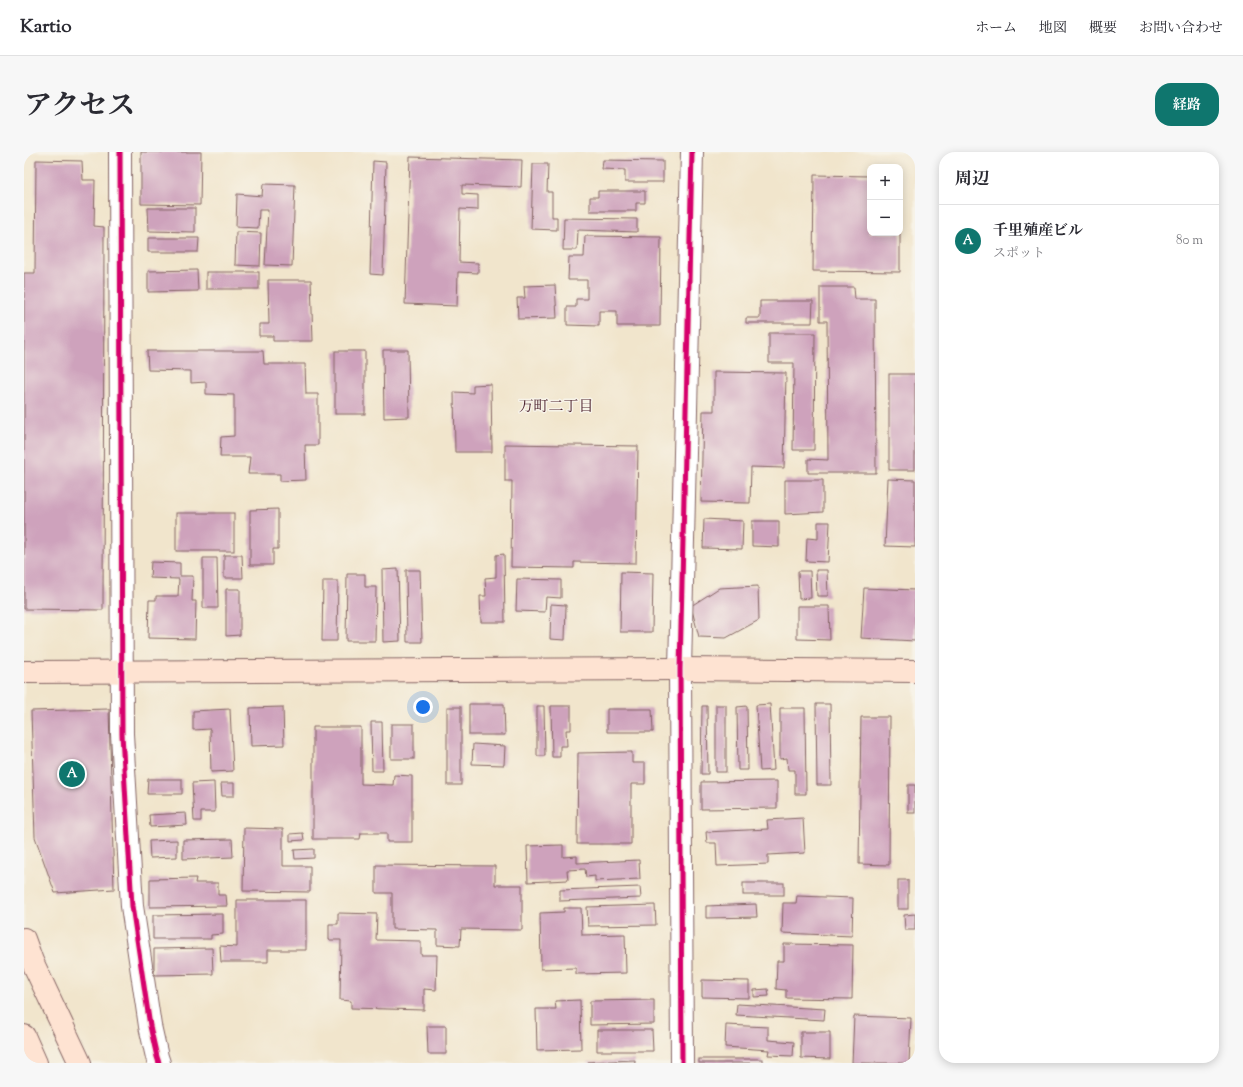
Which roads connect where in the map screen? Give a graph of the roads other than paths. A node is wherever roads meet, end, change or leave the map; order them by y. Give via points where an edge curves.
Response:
1 (120, 152) edge
2 (692, 152) edge
3 (680, 669) junction
4 (121, 671) junction
5 (915, 671) edge
6 (24, 672) edge
7 (24, 939) edge
8 (24, 1036) edge
9 (36, 1063) edge
10 (80, 1063) edge
11 (159, 1063) edge
12 (682, 1063) edge

1 - 4 street
2 - 3 street
3 - 4 street
3 - 5 street
3 - 12 street
4 - 6 street
4 - 11 street via 132,906 150,1026
7 - 10 street
8 - 9 street

